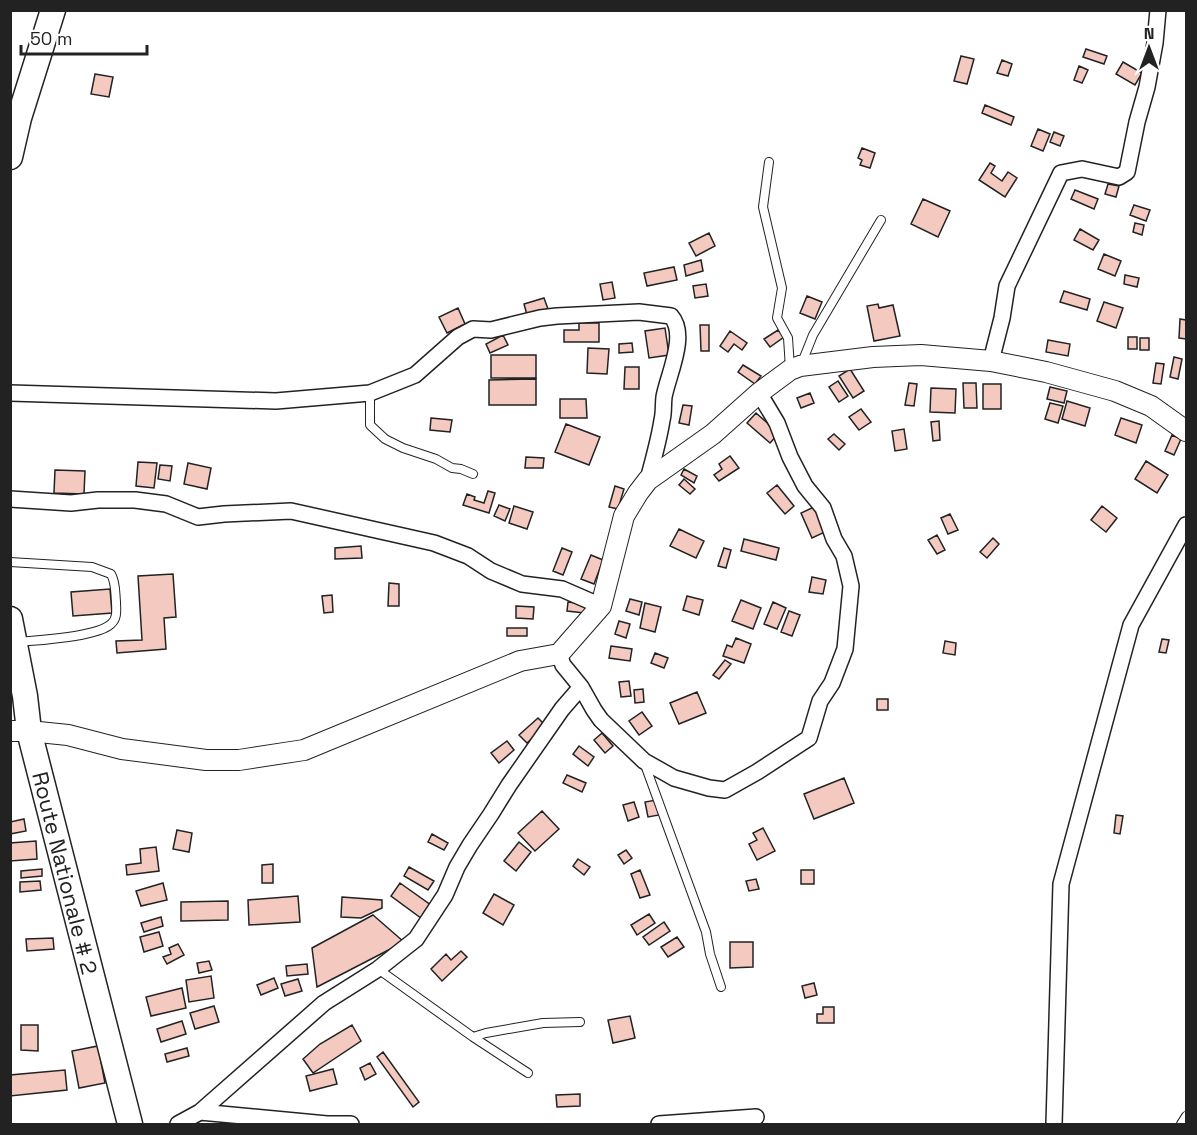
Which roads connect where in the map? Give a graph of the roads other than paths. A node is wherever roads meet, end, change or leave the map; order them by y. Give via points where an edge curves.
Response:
1 (53, 10) edge
2 (1158, 10) edge
3 (11, 149) edge
4 (769, 162) dead end
5 (881, 220) dead end
6 (991, 361) junction
7 (795, 368) junction
8 (10, 393) edge
9 (370, 393) junction
10 (759, 393) junction
11 (1186, 431) edge
12 (473, 474) dead end
13 (648, 480) junction
14 (10, 499) edge
15 (1186, 525) edge
16 (10, 562) edge
17 (601, 606) junction
18 (13, 631) edge
19 (559, 654) junction
20 (581, 687) junction
21 (18, 699) edge
22 (20, 731) edge
23 (644, 761) junction
24 (378, 969) junction
25 (721, 987) dead end
26 (580, 1022) dead end
27 (473, 1037) junction
28 (528, 1073) dead end
29 (200, 1112) junction
30 (1186, 1116) edge
31 (756, 1117) dead end
32 (130, 1125) edge
33 (178, 1125) edge
34 (351, 1125) edge
35 (658, 1125) edge
36 (1054, 1125) edge
37 (1181, 1125) edge

1 - 3 main road
2 - 6 street via 1155,43 1127,172 1119,177 1082,169 1061,173 1007,286
4 - 7 lane via 763,207 783,288 777,318 788,338
5 - 7 lane
6 - 7 street via 873,357
6 - 11 street via 1115,391 1151,406
7 - 10 street
8 - 9 street via 276,402
9 - 12 lane via 370,425 385,439
9 - 13 street via 415,375 458,337 473,329 491,330 557,316 639,312 671,316 677,329 673,369 666,385 663,419
10 - 13 street via 713,434
10 - 23 street via 805,486 823,508 844,556 851,586 845,649 832,683 820,701 809,738 725,790 674,778
13 - 17 street via 624,516
14 - 17 street via 71,503 135,500 166,504 198,517 291,511 434,543 522,584 562,589
15 - 36 street via 1131,625 1061,884
16 - 18 lane via 92,567 111,574 115,581 116,615 112,624 100,630 70,638
17 - 19 street
18 - 21 main road, Route Nationale # 2
19 - 20 street
19 - 22 street via 520,661 304,750 276,755 239,760 196,759 122,749 68,735
20 - 23 street via 601,720
20 - 24 street via 509,785 416,939
21 - 22 main road, Route Nationale # 2
22 - 32 main road, Route Nationale # 2
23 - 25 lane via 706,932
24 - 27 lane
24 - 29 street via 324,1003
26 - 27 lane via 543,1023
27 - 28 lane
29 - 33 street
29 - 34 street
30 - 37 lane
31 - 35 street

